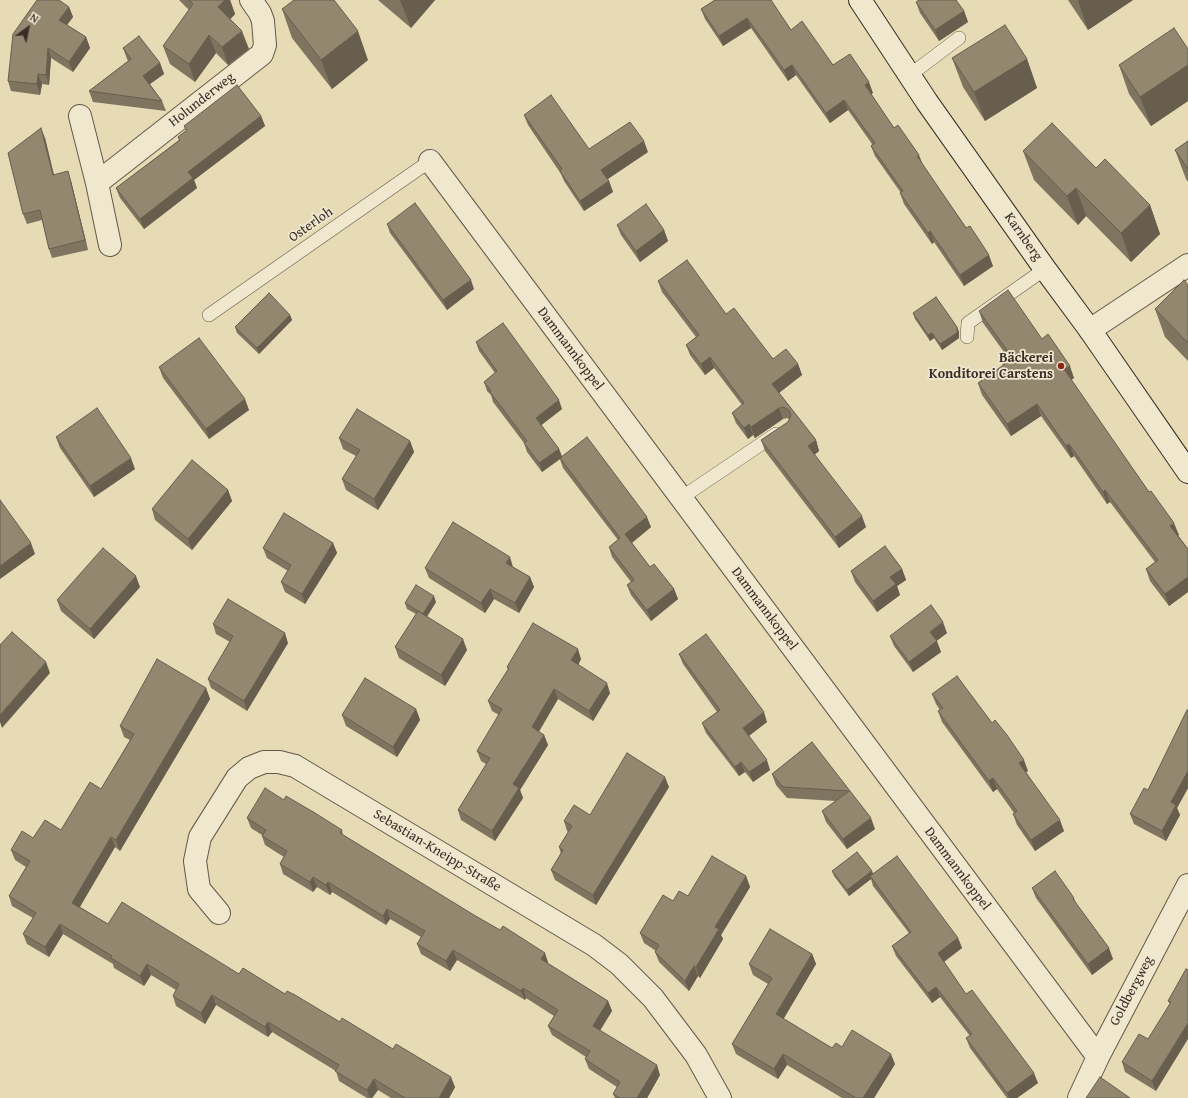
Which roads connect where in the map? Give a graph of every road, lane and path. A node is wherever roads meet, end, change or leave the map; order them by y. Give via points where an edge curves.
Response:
1 (251, 0) edge
2 (860, 0) edge
3 (959, 38) dead end
4 (910, 75) junction
5 (80, 116) dead end
6 (430, 161) joint
7 (97, 182) junction
8 (110, 245) dead end
9 (1188, 265) edge
10 (1045, 269) junction
11 (209, 315) dead end
12 (1090, 330) junction
13 (967, 337) dead end
14 (788, 426) edge
15 (1188, 472) edge
16 (681, 498) junction
17 (1188, 885) edge
18 (219, 913) dead end
19 (1098, 1057) junction
20 (720, 1098) edge
21 (1079, 1098) edge

1 - 7 street, Holunderweg via 263,21 265,45 262,54
2 - 4 street, Karnberg
3 - 4 lane
4 - 10 street, Karnberg
5 - 7 street
6 - 11 lane, Osterloh
6 - 16 street, Dammannkoppel
7 - 8 street
9 - 12 street
10 - 12 street, Karnberg
10 - 13 lane via 968,323
12 - 15 street, Karnberg
14 - 16 lane
16 - 19 street, Dammannkoppel
17 - 19 street, Goldbergweg
18 - 20 street, Sebastian-Kneipp-Straße via 199,889 195,861 200,837 237,778 249,768 264,762 295,766 594,945 619,964 652,998 696,1055
19 - 21 street, Goldbergweg

